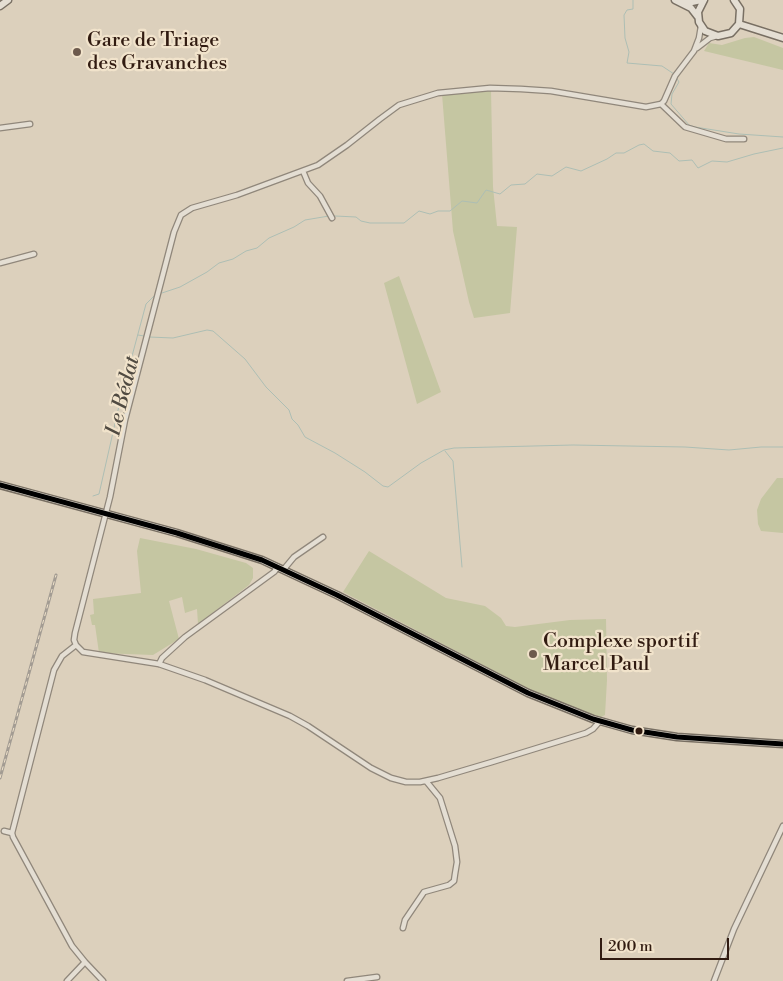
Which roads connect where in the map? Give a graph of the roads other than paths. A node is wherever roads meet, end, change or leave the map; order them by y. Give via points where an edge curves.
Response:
1 (8, 0) edge
2 (675, 0) edge
3 (702, 0) edge
4 (734, 0) edge
5 (0, 6) edge
6 (698, 18) junction
7 (739, 24) junction
8 (701, 26) junction
9 (718, 36) junction
10 (783, 38) edge
11 (694, 51) junction
12 (661, 104) junction
13 (30, 124) dead end
14 (0, 128) edge
15 (744, 139) dead end
16 (303, 170) junction
17 (332, 218) dead end
18 (34, 254) dead end
19 (0, 263) edge
20 (0, 485) edge
21 (106, 514) junction
22 (323, 538) dead end
23 (281, 568) junction
24 (76, 645) junction
25 (160, 664) junction
26 (600, 721) junction
27 (783, 743) edge
28 (426, 781) junction
29 (783, 826) edge
30 (4, 831) dead end
31 (12, 833) junction
32 (403, 928) dead end
33 (86, 962) junction
34 (377, 977) dead end
35 (67, 981) edge
36 (103, 981) edge
37 (347, 981) edge
38 (714, 981) edge

1 - 5 main road
2 - 3 main road
2 - 6 main road via 691,8
3 - 6 main road
4 - 7 main road via 740,9
6 - 8 main road
7 - 9 main road via 731,33
7 - 10 main road
8 - 9 main road
8 - 11 street
9 - 11 street via 710,38
11 - 12 street via 676,74
12 - 15 street via 685,128 726,139
12 - 16 street via 646,107 521,88 438,93 399,106 330,157
13 - 14 street
16 - 17 street
16 - 21 street via 192,208 181,215 124,420
18 - 19 street
20 - 21 main road
21 - 23 main road via 216,544
21 - 24 street via 74,633
22 - 23 street
23 - 25 street via 185,637 162,658
23 - 26 main road via 528,693
24 - 25 street via 83,652
24 - 31 street via 62,656 54,670
25 - 28 street via 290,716 384,775 406,782
26 - 27 main road via 677,737
26 - 28 street via 586,732
28 - 32 street via 440,798 457,862 454,881 424,892
29 - 38 street via 738,920
30 - 31 street
31 - 33 street via 72,946
33 - 35 street
33 - 36 street
34 - 37 street

